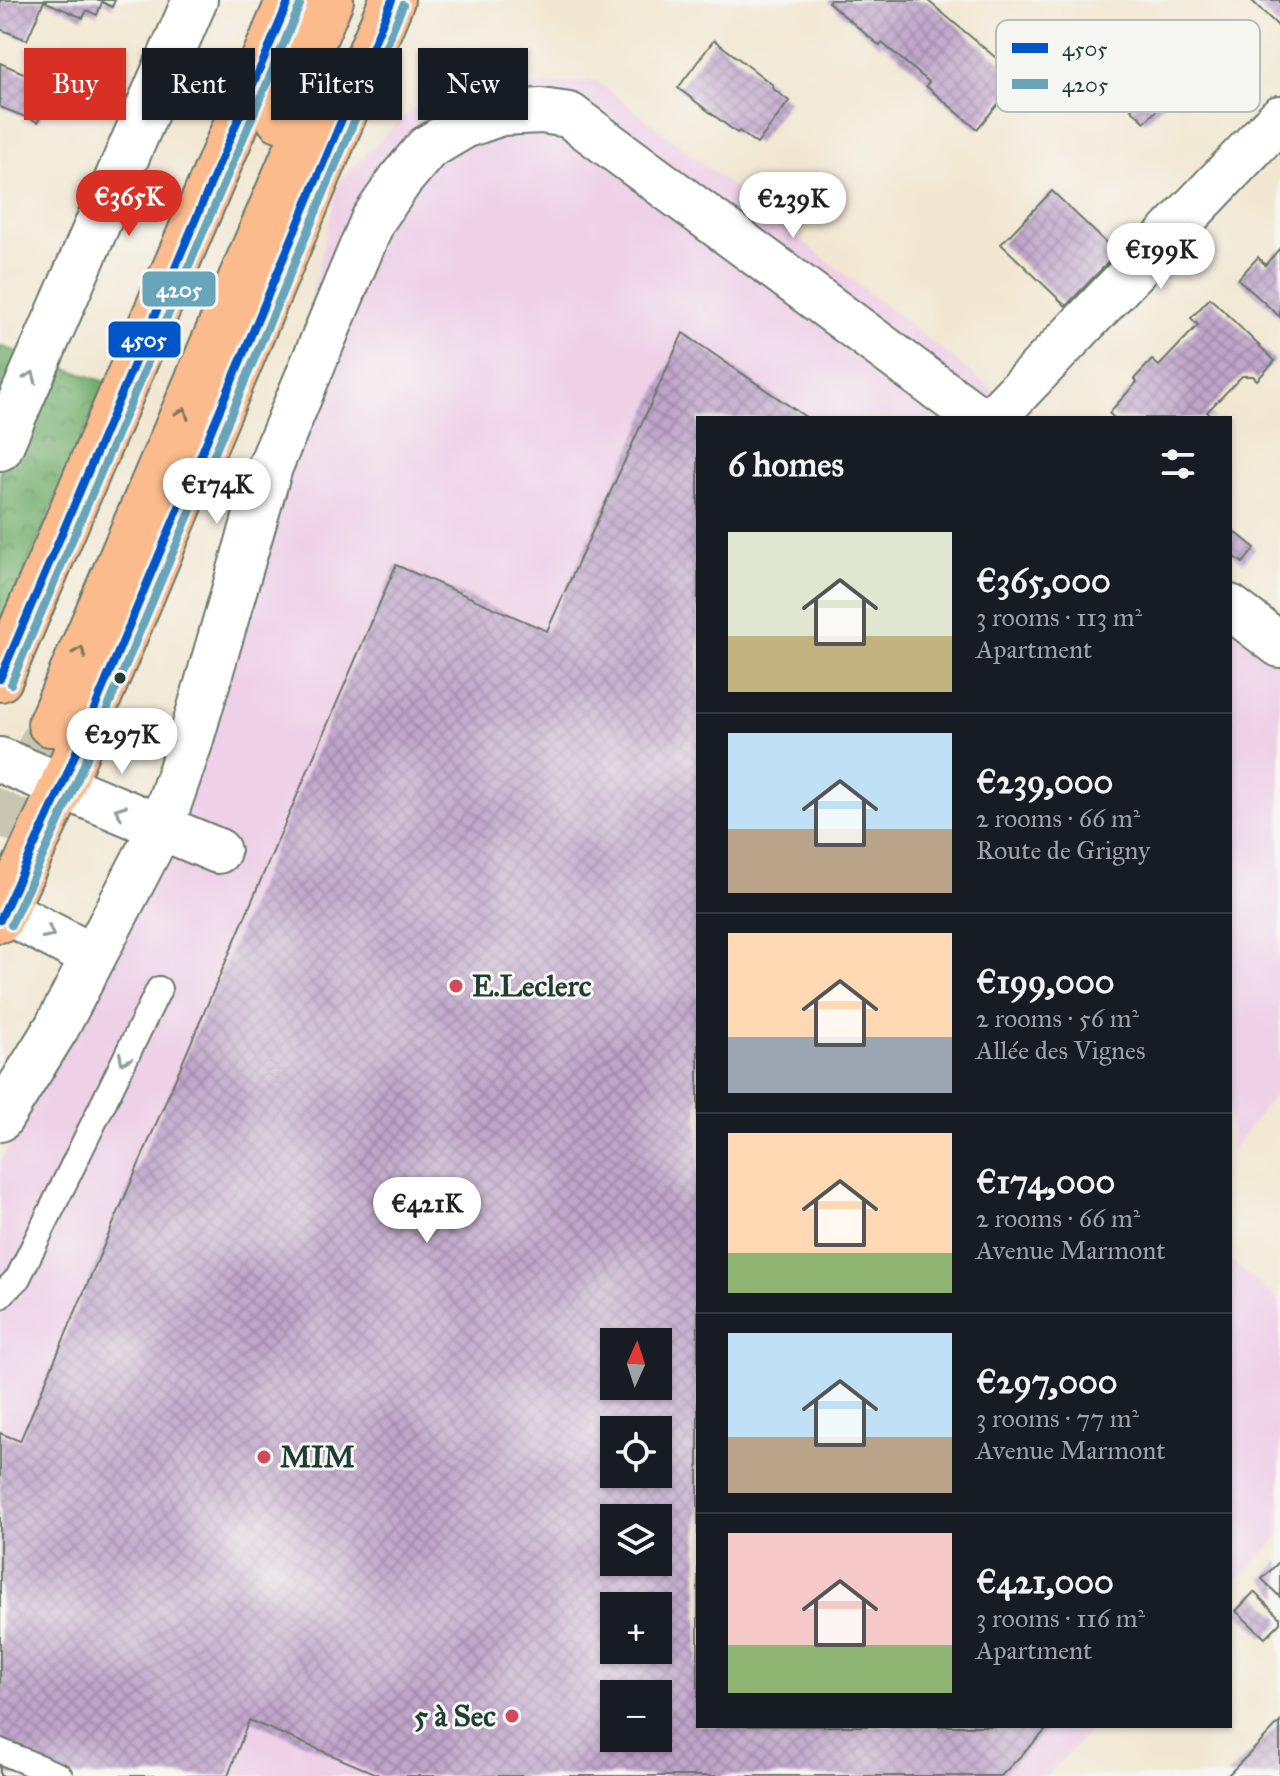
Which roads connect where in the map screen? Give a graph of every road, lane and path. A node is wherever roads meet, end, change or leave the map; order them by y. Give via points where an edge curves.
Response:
1 (195, 0) edge
2 (289, 0) edge
3 (331, 0) edge
4 (360, 0) edge
5 (392, 0) edge
6 (1280, 118) edge
7 (975, 416) edge
8 (995, 416) edge
9 (0, 448) edge
10 (1232, 609) edge
11 (1280, 645) edge
12 (24, 705) edge
13 (0, 760) edge
14 (61, 788) junction
15 (161, 827) junction
16 (218, 851) dead end
17 (2, 913) edge
18 (93, 957) junction
19 (159, 989) dead end
20 (0, 1119) edge
21 (0, 1296) edge
22 (0, 1751) edge
23 (60, 1776) edge

9 -> 1 street
2 - 12 main road
3 - 12 main road
12 -> 4 main road
5 - 14 main road
6 - 8 street
7 - 15 street via 569,115 501,113 464,126 427,148 373,220 270,467
10 - 11 street
13 - 14 street
15 -> 14 street
14 - 17 main road
15 - 16 street
15 - 18 street
17 -> 18 street
18 - 20 street
19 -> 21 lane via 18,1278
22 - 23 lane

